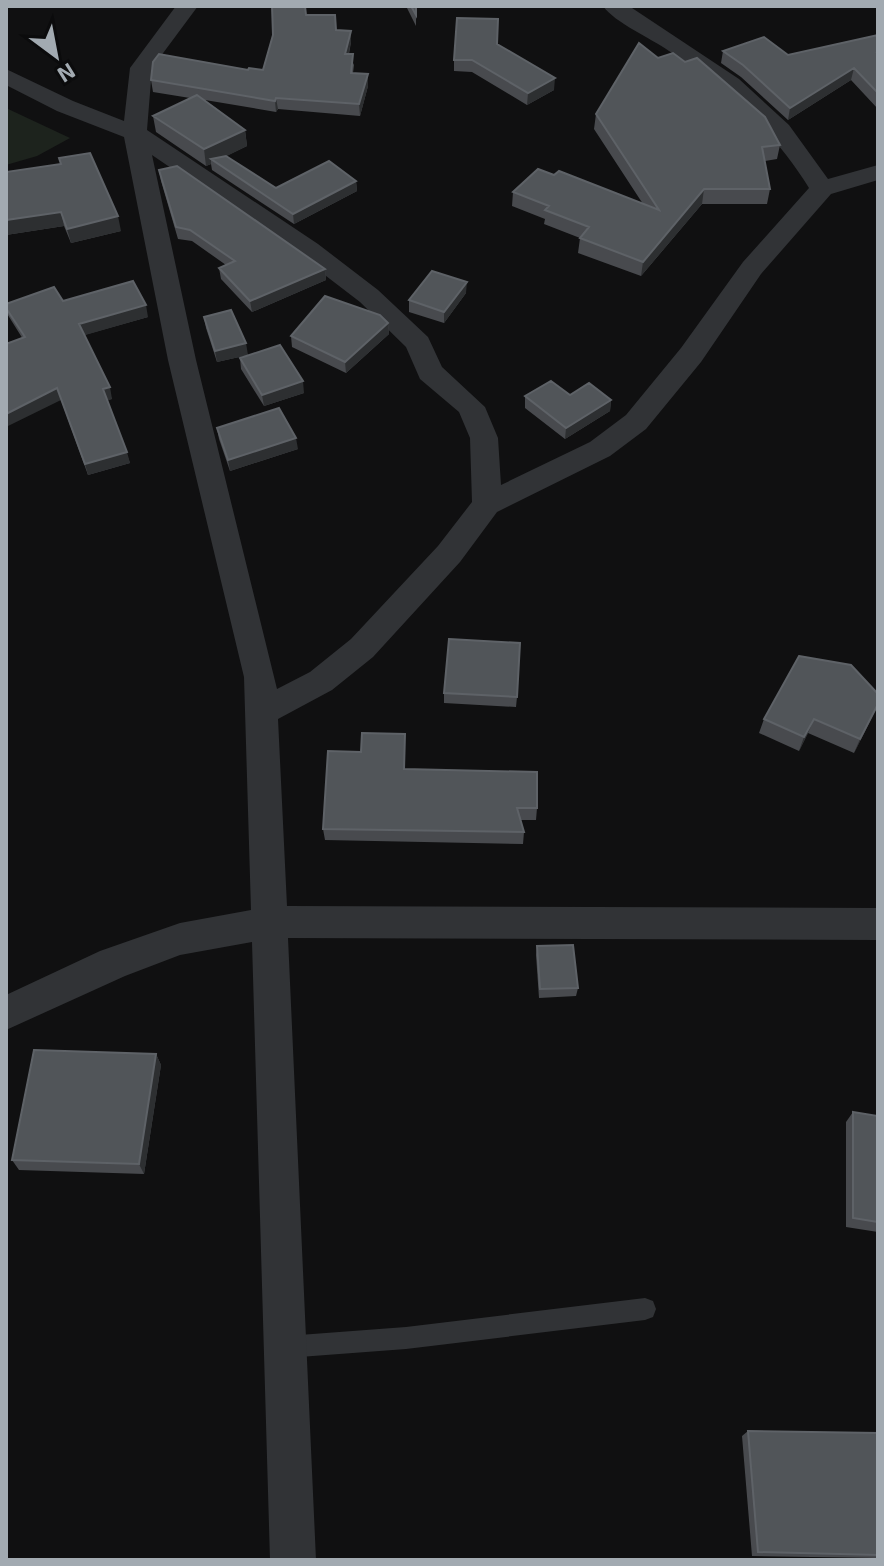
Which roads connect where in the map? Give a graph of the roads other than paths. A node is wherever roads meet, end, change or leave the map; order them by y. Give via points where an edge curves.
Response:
1 (187, 6) edge
2 (614, 6) edge
3 (6, 76) edge
4 (135, 133) junction
5 (878, 172) edge
6 (822, 189) junction
7 (487, 504) junction
8 (263, 711) junction
9 (272, 922) junction
10 (878, 924) edge
11 (6, 1013) edge
12 (645, 1309) dead end
13 (286, 1347) junction
14 (293, 1560) edge

1 - 4 street via 141,68
2 - 6 street via 722,73 807,161
3 - 4 street
4 - 7 street via 309,250 406,330 430,372 471,407 484,438
4 - 8 street via 182,360 260,677
5 - 6 street
6 - 7 street via 752,268 636,422 600,449
7 - 8 street via 449,554 362,648 321,681
8 - 9 street
9 - 10 street
9 - 11 street via 180,939 113,963
9 - 13 street
12 - 13 lane
13 - 14 street

